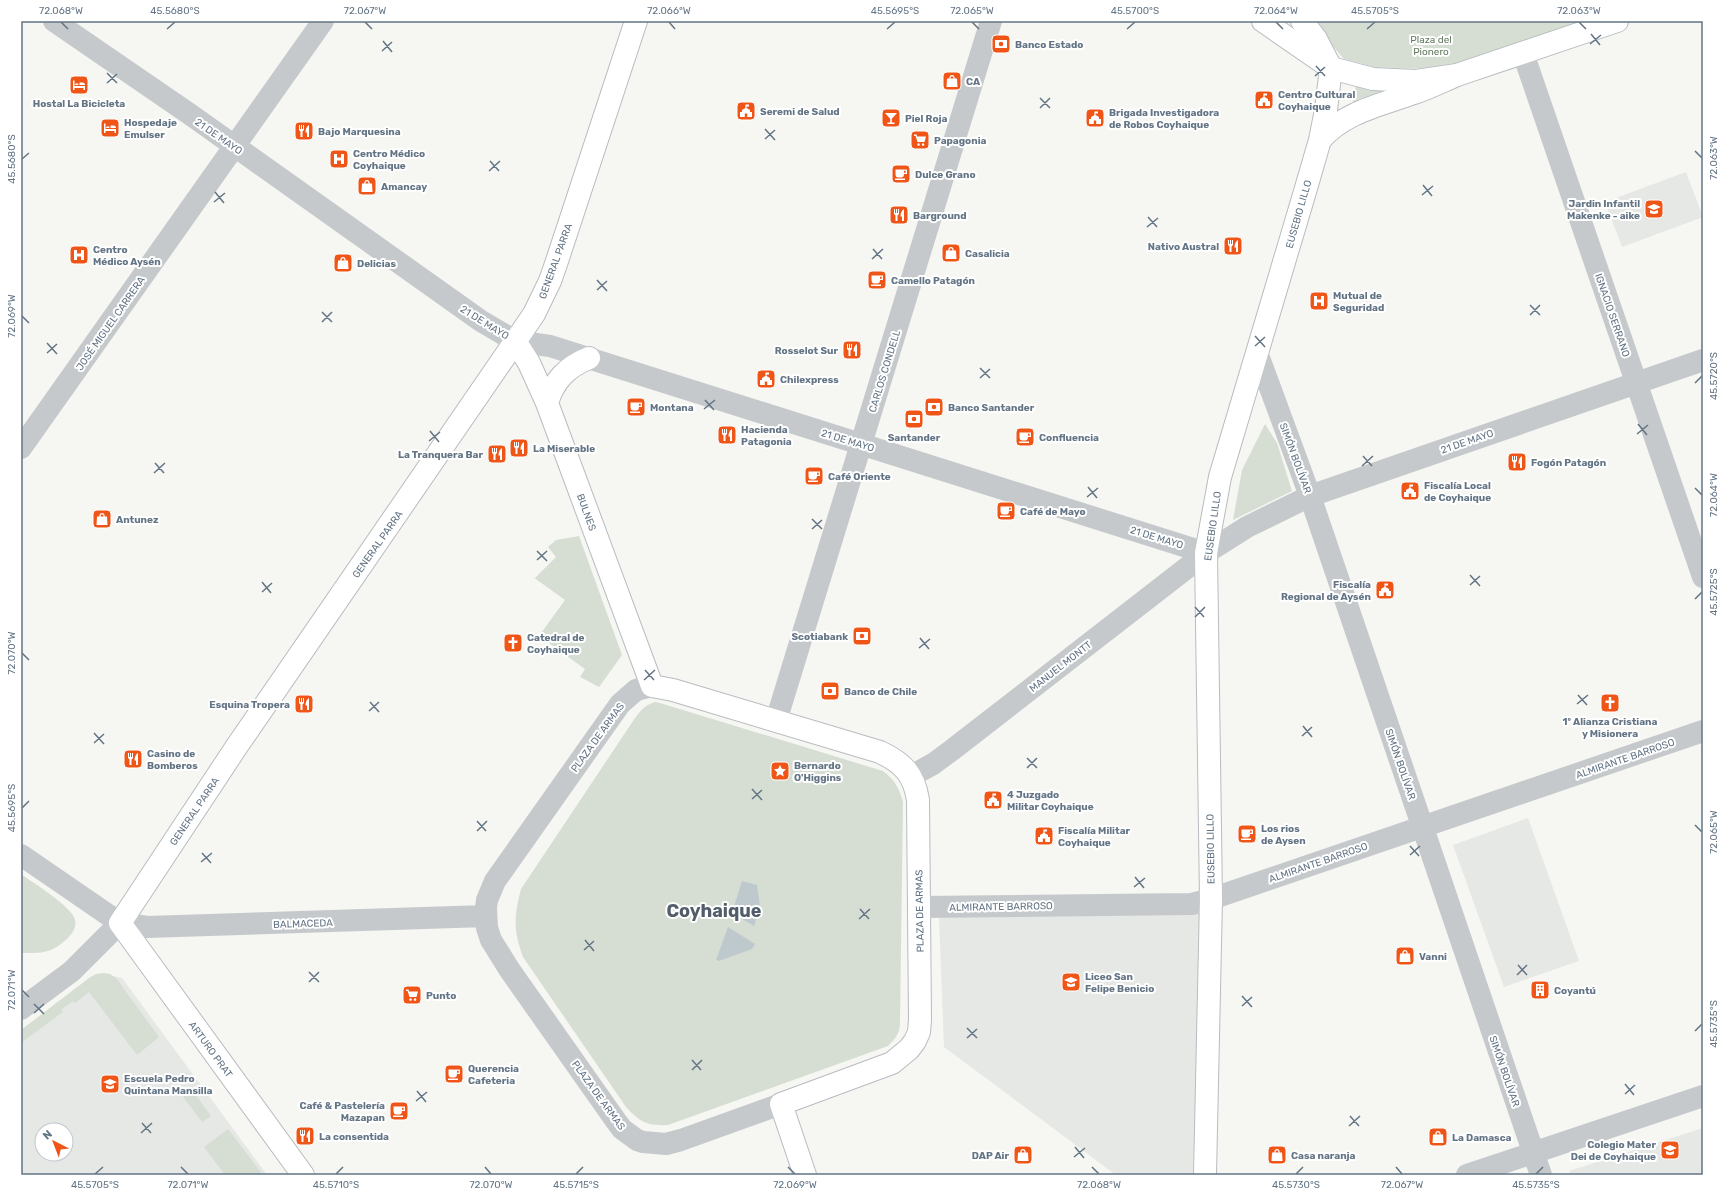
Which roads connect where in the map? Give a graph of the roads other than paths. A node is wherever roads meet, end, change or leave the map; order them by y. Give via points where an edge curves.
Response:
1 (54, 21) edge
2 (323, 21) edge
3 (636, 21) edge
4 (991, 21) edge
5 (1263, 21) edge
6 (1302, 21) edge
7 (1617, 21) edge
8 (1523, 53) junction
9 (1331, 68) junction
10 (1457, 75) junction
11 (1320, 140) junction
12 (234, 146) junction
13 (515, 341) junction
14 (1258, 354) junction
15 (589, 358) junction
16 (1703, 360) edge
17 (1636, 383) junction
18 (547, 403) junction
19 (861, 444) junction
20 (21, 448) edge
21 (1310, 496) junction
22 (1206, 552) junction
23 (1703, 577) edge
24 (652, 686) junction
25 (776, 721) junction
26 (1703, 731) edge
27 (911, 776) junction
28 (1422, 826) junction
29 (21, 855) edge
30 (1211, 899) junction
31 (919, 907) junction
32 (486, 916) junction
33 (120, 923) junction
34 (21, 1009) edge
35 (1703, 1096) edge
36 (781, 1104) junction
37 (1533, 1153) junction
38 (303, 1175) edge
39 (805, 1175) edge
40 (1205, 1175) edge
41 (1467, 1175) edge
42 (1541, 1175) edge

1 - 12 street, 21 DE MAYO
2 - 12 street, JOSÉ MIGUEL CARRERA
3 - 13 main road, GENERAL PARRA via 550,281 534,314
4 - 19 street, CARLOS CONDELL
5 - 9 main road
6 - 9 main road via 1316,39
7 - 8 main road
8 - 10 main road
8 - 17 street, IGNACIO SERRANO
9 - 10 main road via 1352,75 1394,81 1416,81
9 - 11 main road, EUSEBIO LILLO
10 - 11 main road via 1352,115
11 - 14 main road, EUSEBIO LILLO
12 - 13 street, 21 DE MAYO via 481,322
12 - 20 street, JOSÉ MIGUEL CARRERA
13 - 15 street, 21 DE MAYO via 550,346
13 - 18 main road, BULNES via 529,362
13 - 33 main road, GENERAL PARRA via 237,746
14 - 21 street, SIMÓN BOLÍVAR
14 - 22 main road, EUSEBIO LILLO via 1220,477
15 - 18 main road via 569,368 561,376
15 - 19 street, 21 DE MAYO
16 - 17 street, 21 DE MAYO
17 - 21 street, 21 DE MAYO
17 - 23 street, IGNACIO SERRANO
18 - 24 main road, BULNES
19 - 22 street, 21 DE MAYO
19 - 25 street, CARLOS CONDELL
21 - 22 street, 21 DE MAYO via 1247,527
21 - 28 street, SIMÓN BOLÍVAR
22 - 27 street, MANUEL MONTT via 952,750
22 - 30 main road, EUSEBIO LILLO
24 - 25 main road, PLAZA DE ARMAS
24 - 32 street, PLAZA DE ARMAS via 636,690 620,704 495,881 487,900
25 - 27 main road, PLAZA DE ARMAS via 880,752 891,757
26 - 28 street, ALMIRANTE BARROSO
27 - 31 main road, PLAZA DE ARMAS via 915,782 918,800
28 - 30 street, ALMIRANTE BARROSO
28 - 37 street, SIMÓN BOLÍVAR
29 - 33 street
30 - 31 street, ALMIRANTE BARROSO via 1192,904
30 - 40 main road, EUSEBIO LILLO
31 - 36 main road, PLAZA DE ARMAS via 920,1020 919,1032 910,1049 892,1063
32 - 33 street, BALMACEDA via 170,927
32 - 36 street, PLAZA DE ARMAS via 491,940 498,951 616,1121 629,1135 654,1144 674,1142
33 - 34 street, GENERAL PARRA via 72,971
33 - 38 main road, ARTURO PRAT
35 - 37 street
36 - 39 main road
37 - 41 street
37 - 42 street, SIMÓN BOLÍVAR

